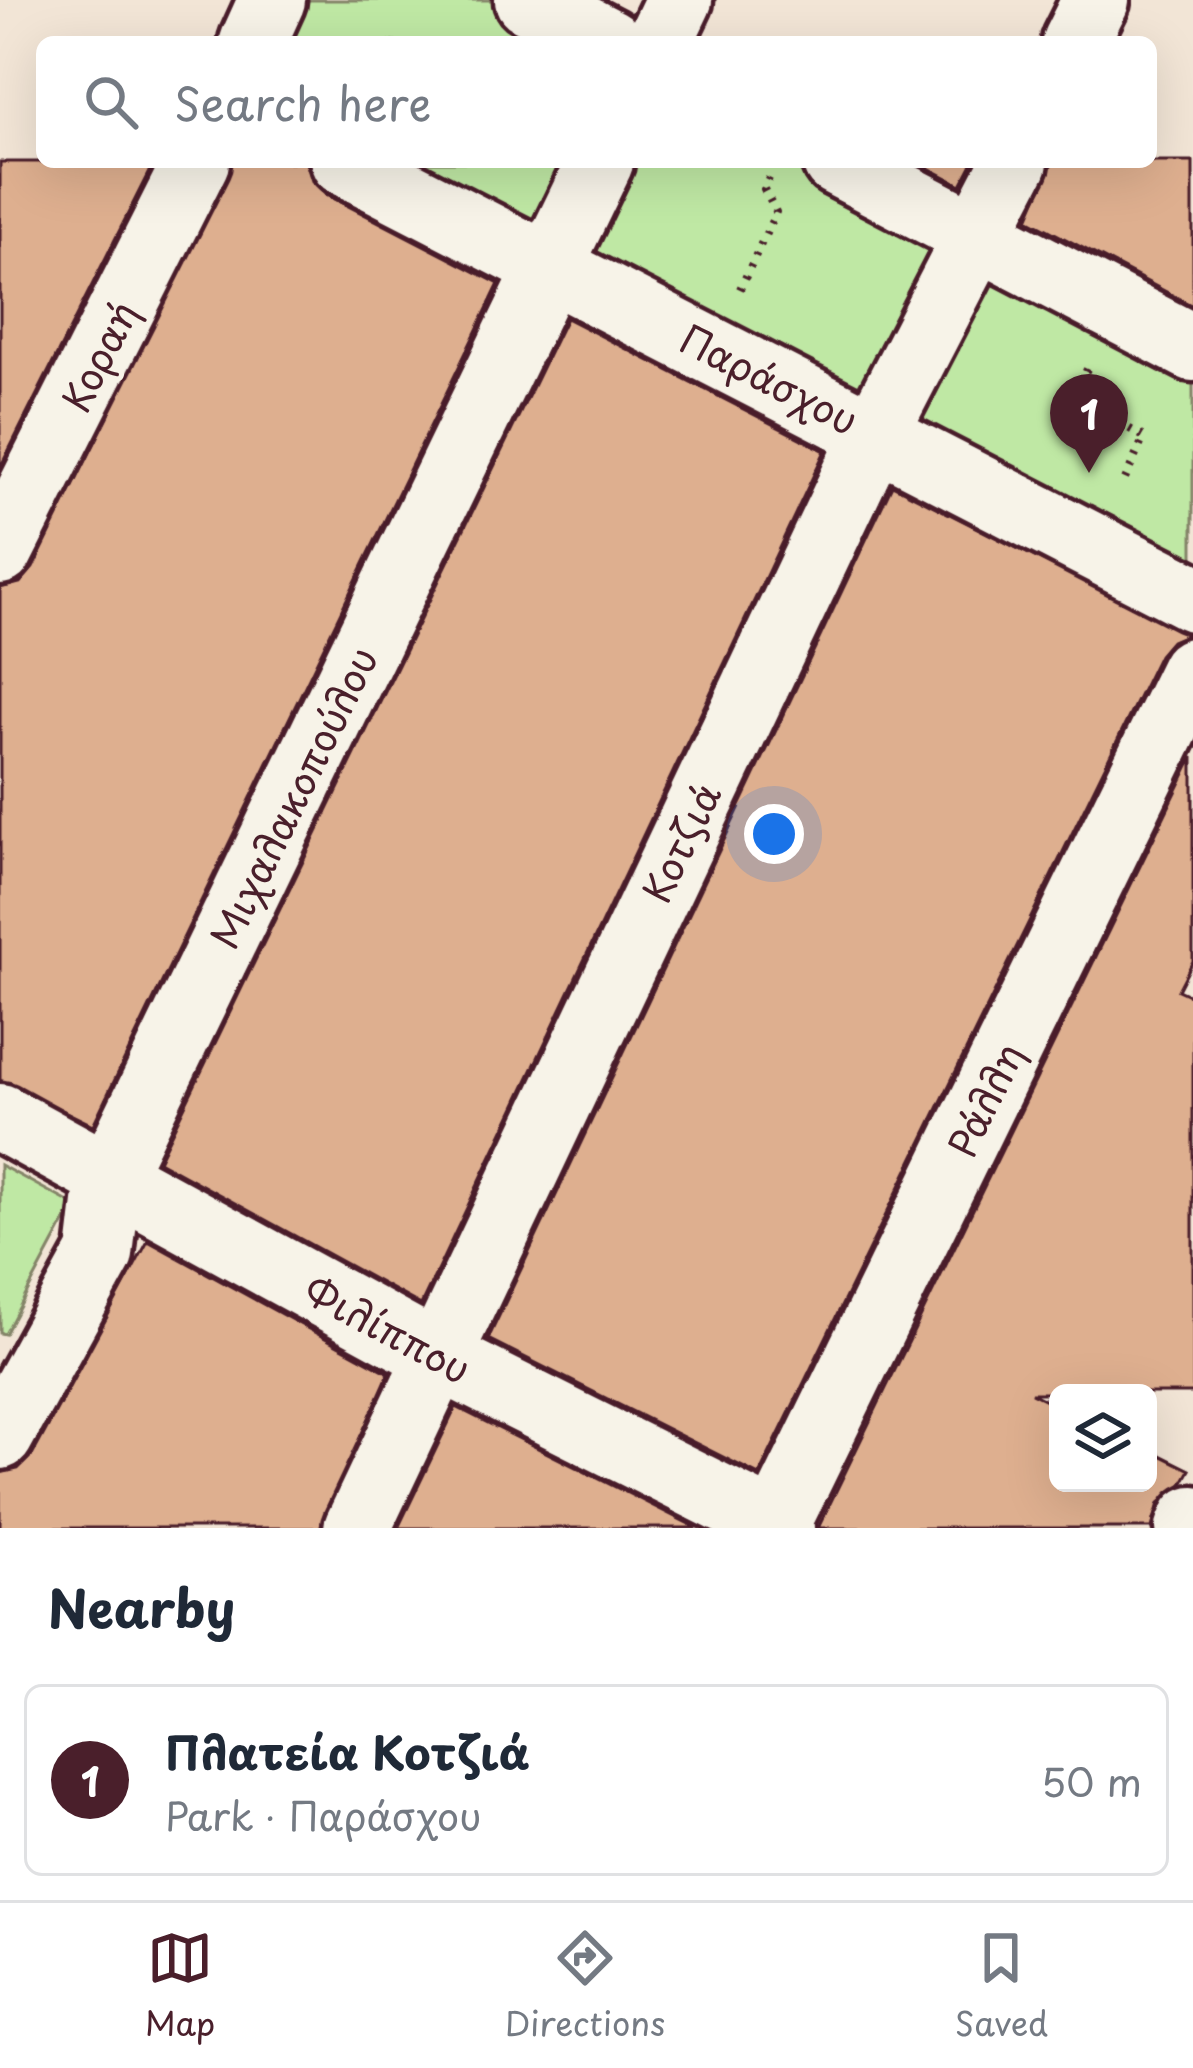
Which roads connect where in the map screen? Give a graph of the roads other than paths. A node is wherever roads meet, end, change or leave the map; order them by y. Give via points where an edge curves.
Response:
1 (272, 0) edge
2 (528, 0) edge
3 (679, 0) edge
4 (1096, 0) edge
5 (256, 36) edge
6 (597, 36) edge
7 (662, 36) edge
8 (1078, 36) edge
9 (193, 168) edge
10 (356, 168) edge
11 (597, 168) edge
12 (847, 168) edge
13 (1012, 168) edge
14 (977, 236) junction
15 (549, 266) junction
16 (1193, 348) edge
17 (877, 431) junction
18 (0, 551) edge
19 (1193, 598) edge
20 (1193, 671) edge
21 (0, 1117) edge
22 (109, 1177) junction
23 (435, 1354) junction
24 (0, 1436) edge
25 (1193, 1520) edge
26 (777, 1527) edge
27 (357, 1528) edge
28 (1189, 1528) edge

1 - 5 street
2 - 6 street
3 - 7 street
4 - 8 street
9 - 18 street, Κοραή
10 - 15 street, Παράσχου
11 - 15 street, Μιχαλακοπούλου
12 - 14 street
13 - 14 street, Κοτζιά
14 - 16 street
14 - 17 street, Κοτζιά
15 - 17 street, Παράσχου
15 - 22 street, Μιχαλακοπούλου
17 - 19 street, Παράσχου
17 - 23 street, Κοτζιά
20 - 26 street, Ράλλη
21 - 22 street, Φιλίππου
22 - 23 street, Φιλίππου
22 - 24 street, Μιχαλακοπούλου via 100,1254
23 - 26 street, Φιλίππου
23 - 27 street, Κοτζιά
25 - 28 street

